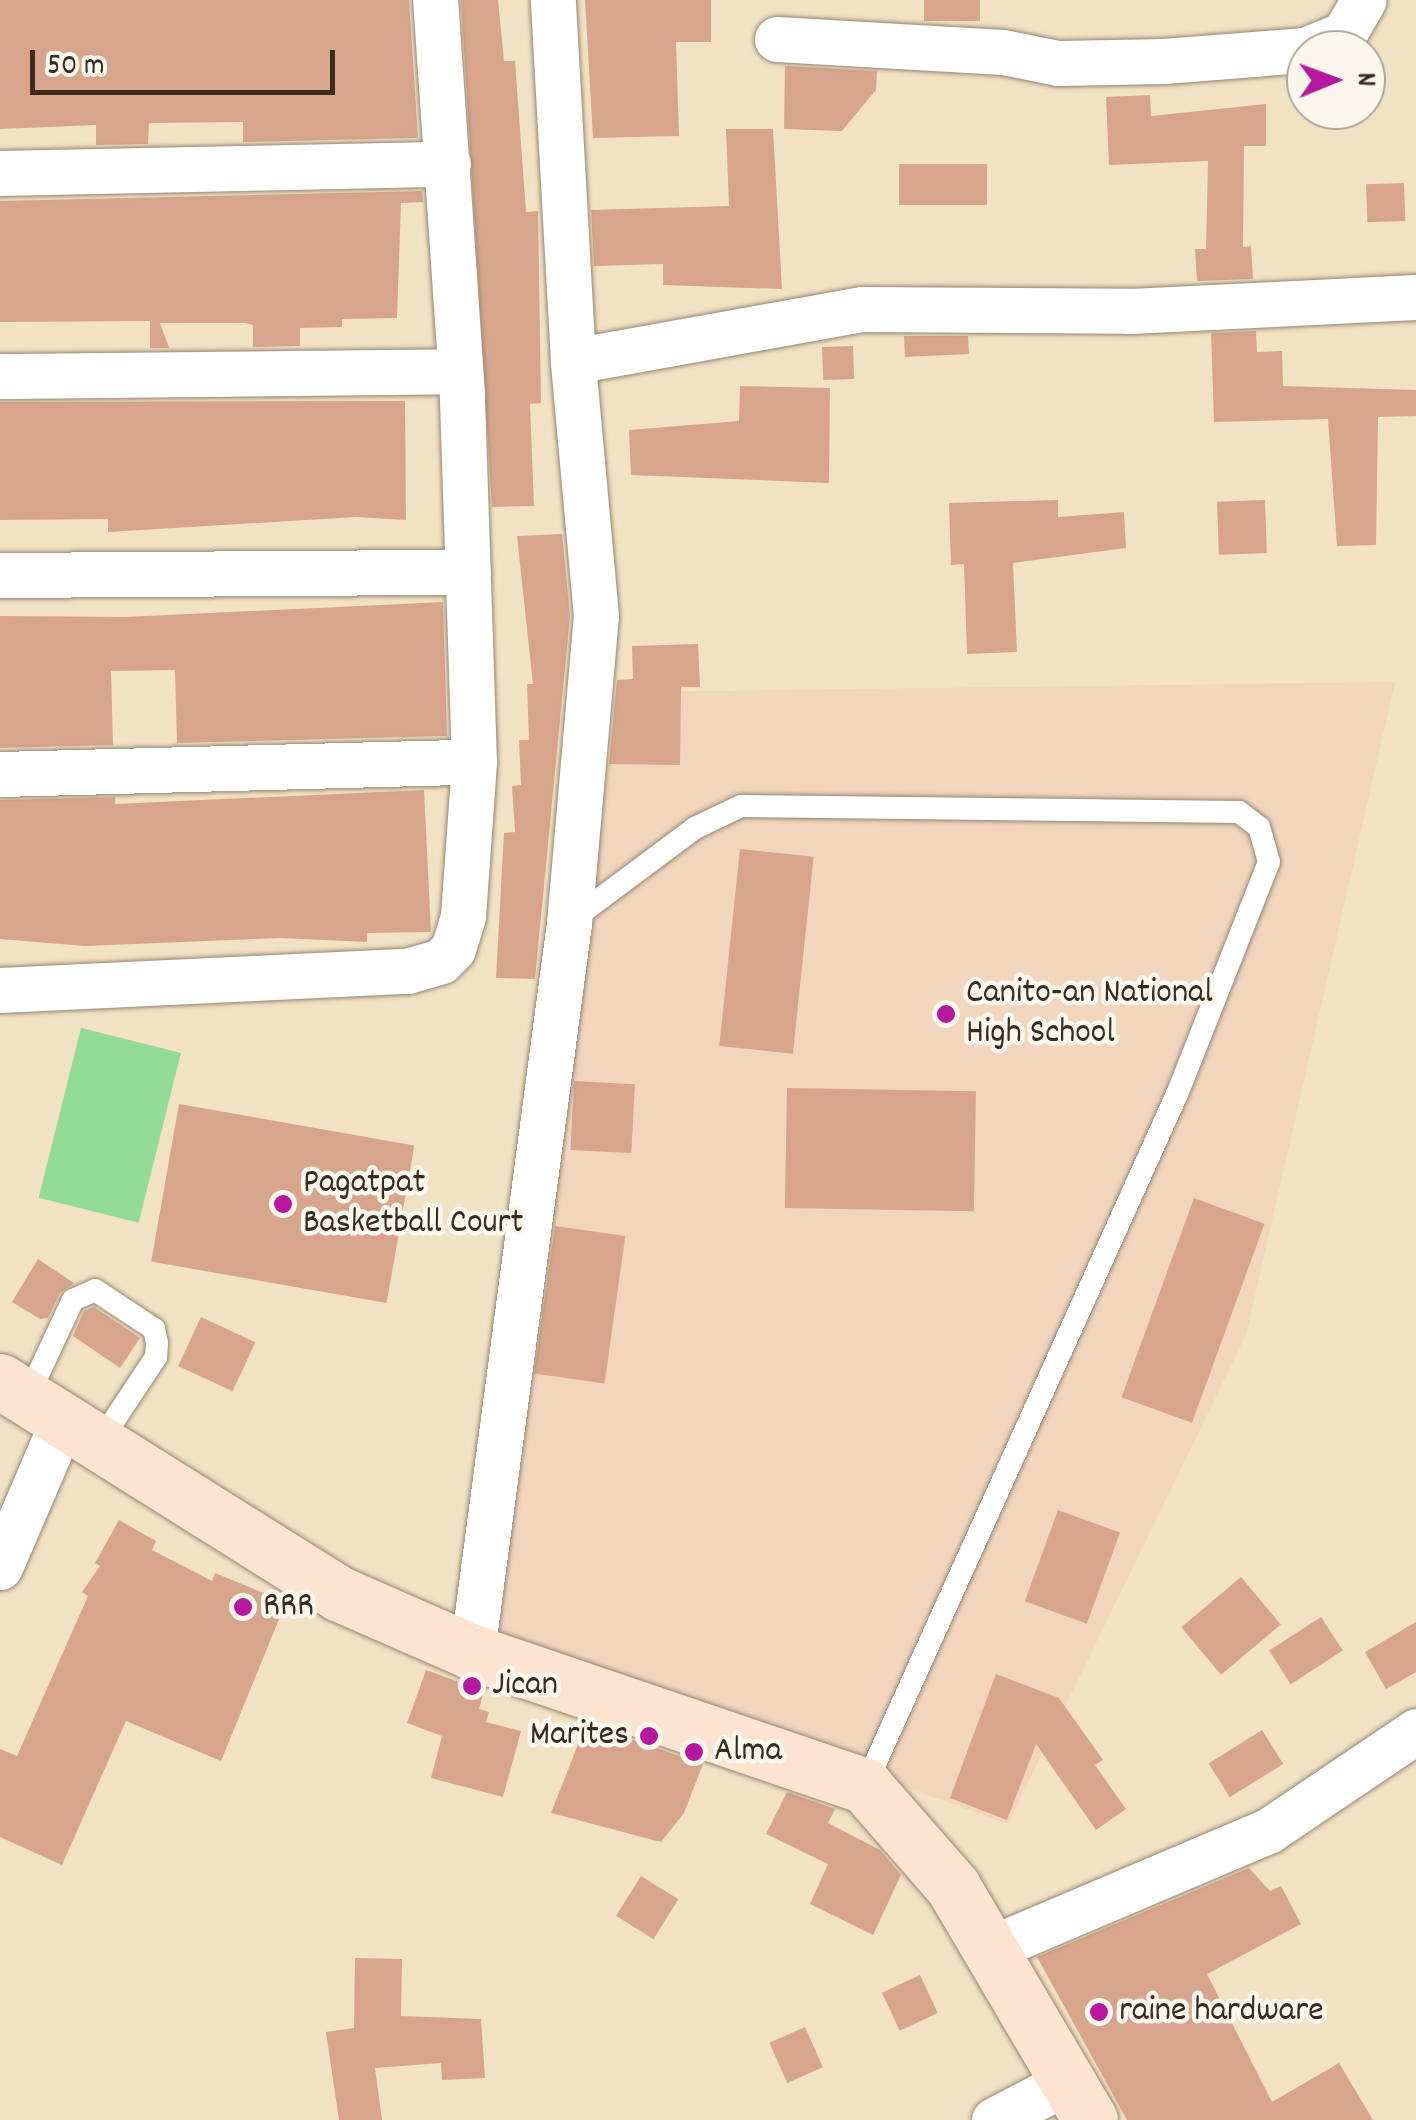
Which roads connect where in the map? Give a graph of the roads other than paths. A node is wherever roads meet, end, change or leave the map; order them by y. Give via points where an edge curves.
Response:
1 (435, 0) edge
2 (553, 0) edge
3 (1364, 0) edge
4 (776, 40) dead end
5 (448, 164) junction
6 (0, 173) edge
7 (1416, 297) edge
8 (573, 360) junction
9 (460, 371) junction
10 (0, 376) edge
11 (468, 572) junction
12 (0, 574) edge
13 (474, 762) junction
14 (0, 774) edge
15 (568, 922) junction
16 (0, 990) edge
17 (47, 1411) edge
18 (0, 1567) edge
19 (472, 1652) junction
20 (1416, 1731) edge
21 (865, 1786) junction
22 (992, 1948) junction
23 (1078, 2101) edge
24 (994, 2120) edge

1 - 5 street
2 - 8 street
3 - 4 street via 1344,34 1305,50 1164,61 1058,63 1003,52
5 - 6 street
5 - 9 street
7 - 8 street via 1130,311 862,308
8 - 15 street via 596,616
9 - 10 street
9 - 11 street
11 - 12 street
11 - 13 street
13 - 14 street
13 - 16 street via 463,916 453,949 433,965
15 - 19 street
15 - 21 lane via 714,816 742,806 1239,812 1259,828 1268,862 1177,1094
17 - 17 lane via 73,1300 95,1290 154,1329 156,1356
17 - 18 street
17 - 19 street via 340,1594
19 - 21 street
20 - 22 street via 1268,1832
21 - 22 street via 953,1886
22 - 23 street
23 - 24 street

